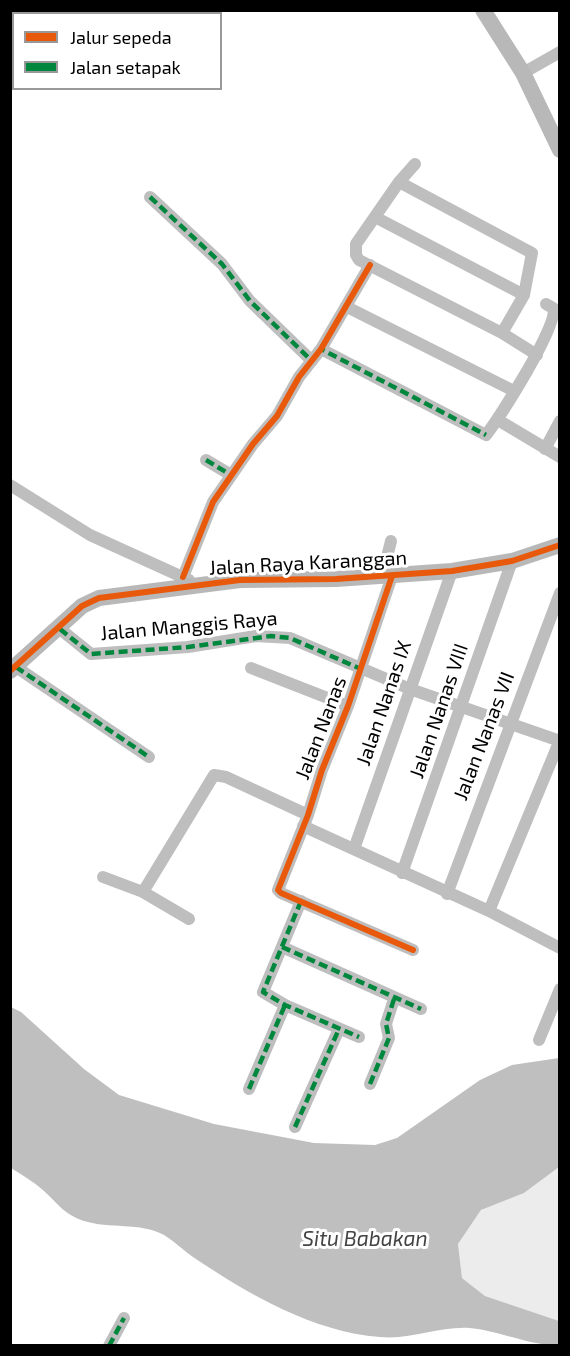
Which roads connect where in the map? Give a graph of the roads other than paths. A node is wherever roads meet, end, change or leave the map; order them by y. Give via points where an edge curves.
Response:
1 (483, 10) edge
2 (560, 52) edge
3 (523, 72) junction
4 (560, 150) edge
5 (415, 164) dead end
6 (399, 182) junction
7 (150, 197) dead end
8 (375, 217) junction
9 (370, 265) junction
10 (524, 295) junction
11 (546, 304) dead end
12 (346, 307) junction
13 (502, 333) junction
14 (321, 349) junction
15 (537, 355) junction
16 (312, 361) junction
17 (514, 391) junction
18 (498, 420) junction
19 (560, 421) edge
20 (545, 449) junction
21 (560, 457) edge
22 (206, 460) dead end
23 (231, 475) junction
24 (10, 485) edge
25 (391, 541) dead end
26 (560, 545) edge
27 (512, 561) junction
28 (452, 571) junction
29 (387, 576) junction
30 (190, 581) junction
31 (560, 593) edge
32 (60, 629) junction
33 (250, 668) dead end
34 (13, 669) edge
35 (361, 669) junction
36 (410, 689) junction
37 (348, 706) junction
38 (462, 708) junction
39 (509, 724) junction
40 (559, 741) edge
41 (149, 757) dead end
42 (305, 821) junction
43 (354, 849) junction
44 (402, 873) junction
45 (103, 877) dead end
46 (143, 892) junction
47 (447, 894) junction
48 (301, 901) junction
49 (489, 911) junction
50 (189, 919) dead end
51 (282, 947) junction
52 (560, 948) edge
53 (413, 950) dead end
54 (560, 989) edge
55 (394, 999) junction
56 (285, 1005) junction
57 (421, 1009) dead end
58 (339, 1029) junction
59 (359, 1037) dead end
60 (539, 1040) dead end
61 (370, 1084) dead end
62 (249, 1089) dead end
63 (295, 1127) dead end
64 (124, 1318) dead end
65 (110, 1346) edge

1 - 3 street
2 - 3 street
3 - 4 street
5 - 6 street
6 - 8 street
6 - 10 street via 532,253
7 - 16 street via 222,264 250,301
8 - 9 street via 355,249 359,260
8 - 10 street
9 - 12 street
9 - 13 street
10 - 13 street
11 - 15 street via 553,308 555,317
12 - 14 street
12 - 17 street
13 - 15 street
14 - 16 street
14 - 18 street via 486,435
15 - 17 street
16 - 23 street via 277,416
17 - 18 street
18 - 20 street
19 - 20 street
20 - 21 street
22 - 23 street
23 - 30 street via 213,502
24 - 30 street via 90,535
25 - 29 street, Jalan Nanas
26 - 27 street, Jalan Raya Karanggan
27 - 28 street, Jalan Raya Karanggan
27 - 38 street, Jalan Nanas VIII
28 - 29 street, Jalan Raya Karanggan
28 - 36 street, Jalan Nanas IX
29 - 30 street, Jalan Raya Karanggan
29 - 35 street, Jalan Nanas
30 - 32 street, Jalan Raya Karanggan via 169,591 99,598 82,606
31 - 39 street, Jalan Nanas VII
32 - 34 street, Jalan Raya Karanggan
32 - 35 street, Jalan Manggis Raya via 91,654 188,647 256,636 290,638
33 - 37 street
34 - 41 street
35 - 36 street, Jalan Manggis Raya
35 - 37 street, Jalan Nanas
36 - 38 street, Jalan Manggis Raya
36 - 43 street, Jalan Nanas IX
37 - 42 street, Jalan Nanas
38 - 39 street, Jalan Manggis Raya
38 - 44 street, Jalan Nanas VIII
39 - 40 street, Jalan Manggis Raya
39 - 47 street, Jalan Nanas VII
40 - 49 street
42 - 43 street
42 - 46 street via 226,777 214,775
42 - 48 street, Jalan Nanas via 278,890
43 - 44 street
44 - 47 street
45 - 46 street
46 - 50 street
47 - 49 street
48 - 51 street
48 - 53 street
49 - 52 street
51 - 55 street
51 - 56 street via 263,992
54 - 60 street
55 - 57 street
55 - 61 street via 386,1024 389,1038
56 - 58 street
56 - 62 street
58 - 59 street
58 - 63 street
64 - 65 street

